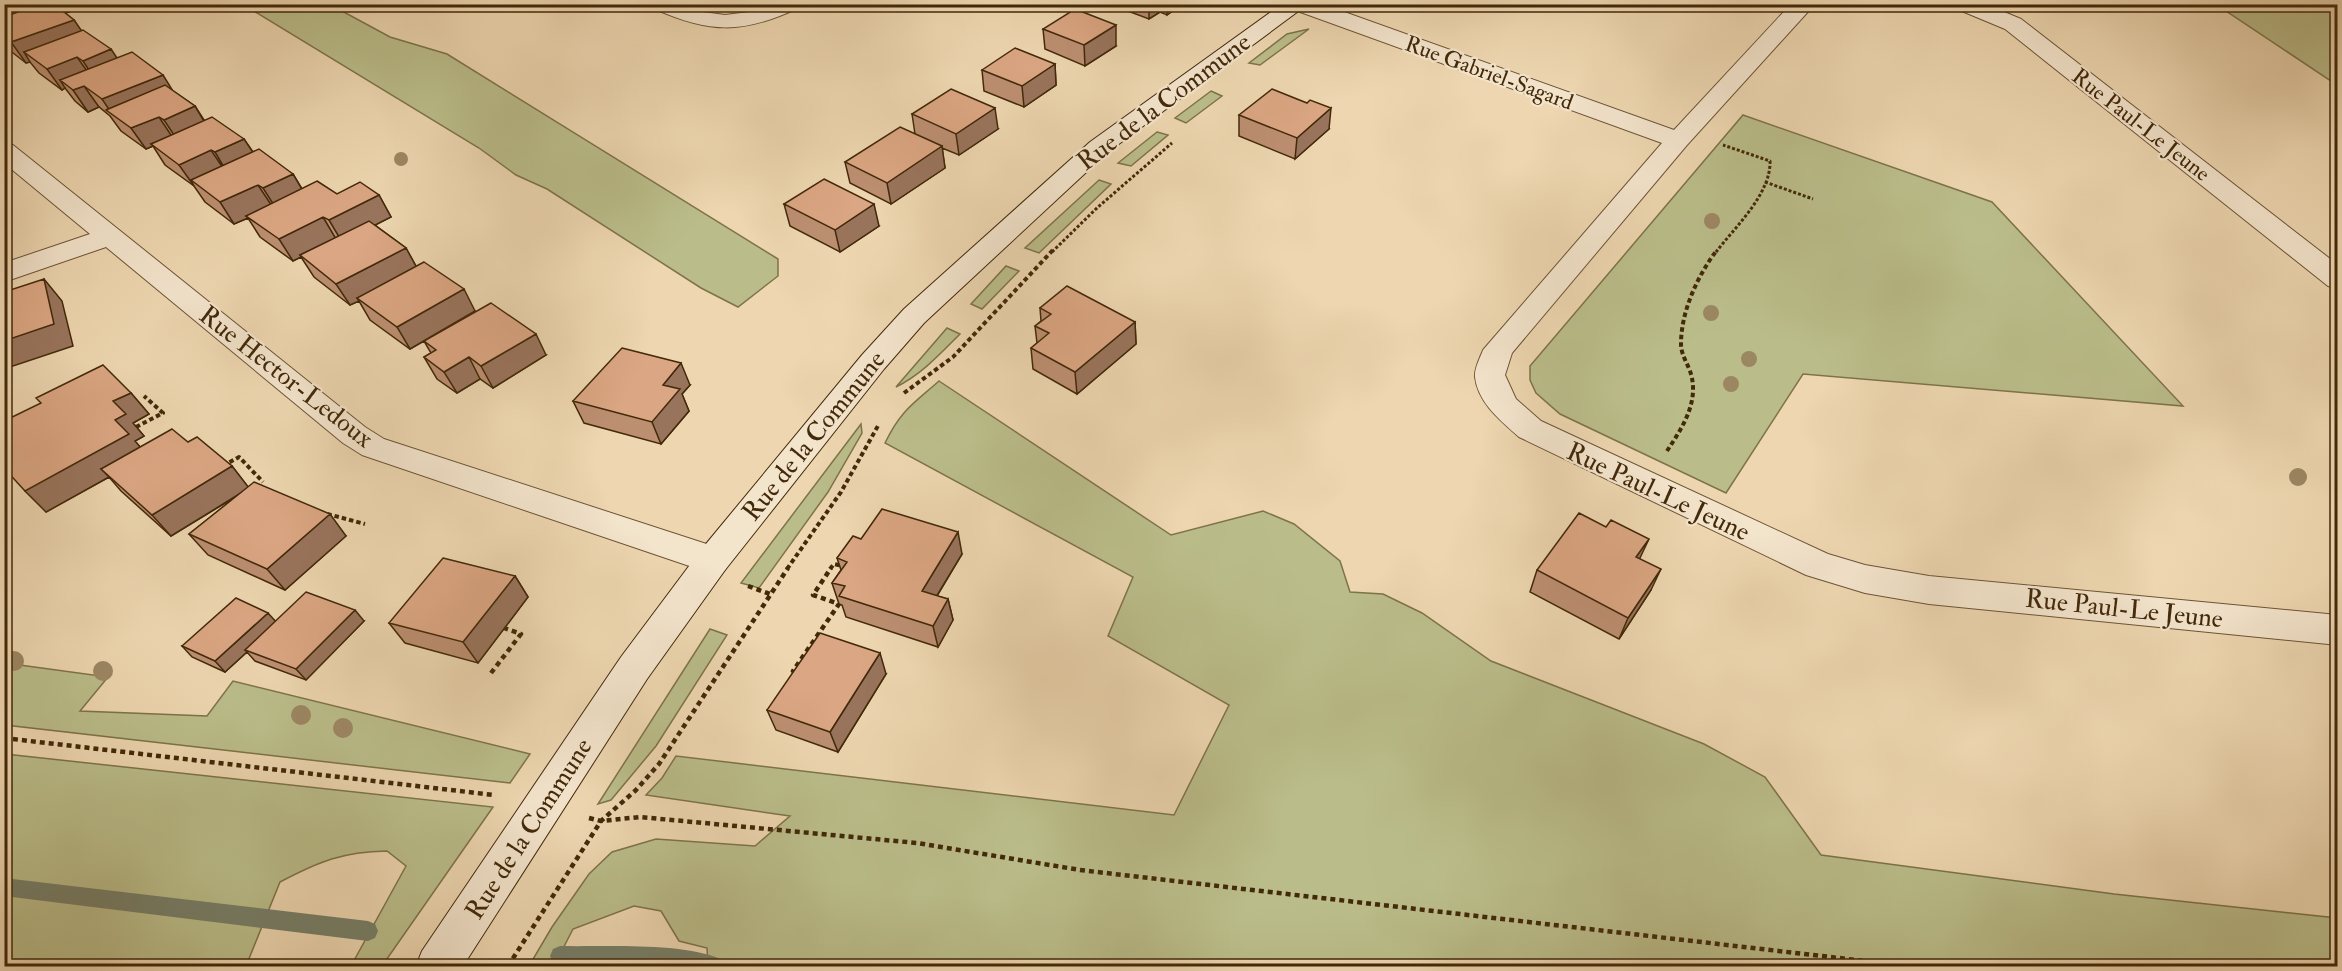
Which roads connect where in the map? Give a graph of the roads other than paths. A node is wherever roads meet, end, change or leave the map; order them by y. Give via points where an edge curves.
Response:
1 (663, 4) edge
2 (788, 4) edge
3 (1298, 4) edge
4 (1804, 4) edge
5 (1965, 4) edge
6 (1678, 140) junction
7 (4, 150) edge
8 (110, 237) junction
9 (4, 273) edge
10 (2337, 280) edge
11 (712, 560) junction
12 (2337, 630) edge
13 (438, 966) edge

1 - 2 street via 698,20 735,21 768,14
3 - 6 street, Rue Gabriel-Sagard
3 - 11 street, Rue de la Commune via 1099,147 914,316
4 - 6 street, Rue Paul-Le Jeune
5 - 10 street, Rue Paul-Le Jeune via 2013,24
6 - 12 street, Rue Paul-Le Jeune via 1494,357 1490,375 1494,392 1521,422 1542,436 1791,554 1854,576 1929,590
7 - 8 street, Rue Hector-Ledoux
8 - 9 street
8 - 11 street, Rue Hector-Ledoux via 354,435 374,447
11 - 13 street, Rue de la Commune via 634,668

